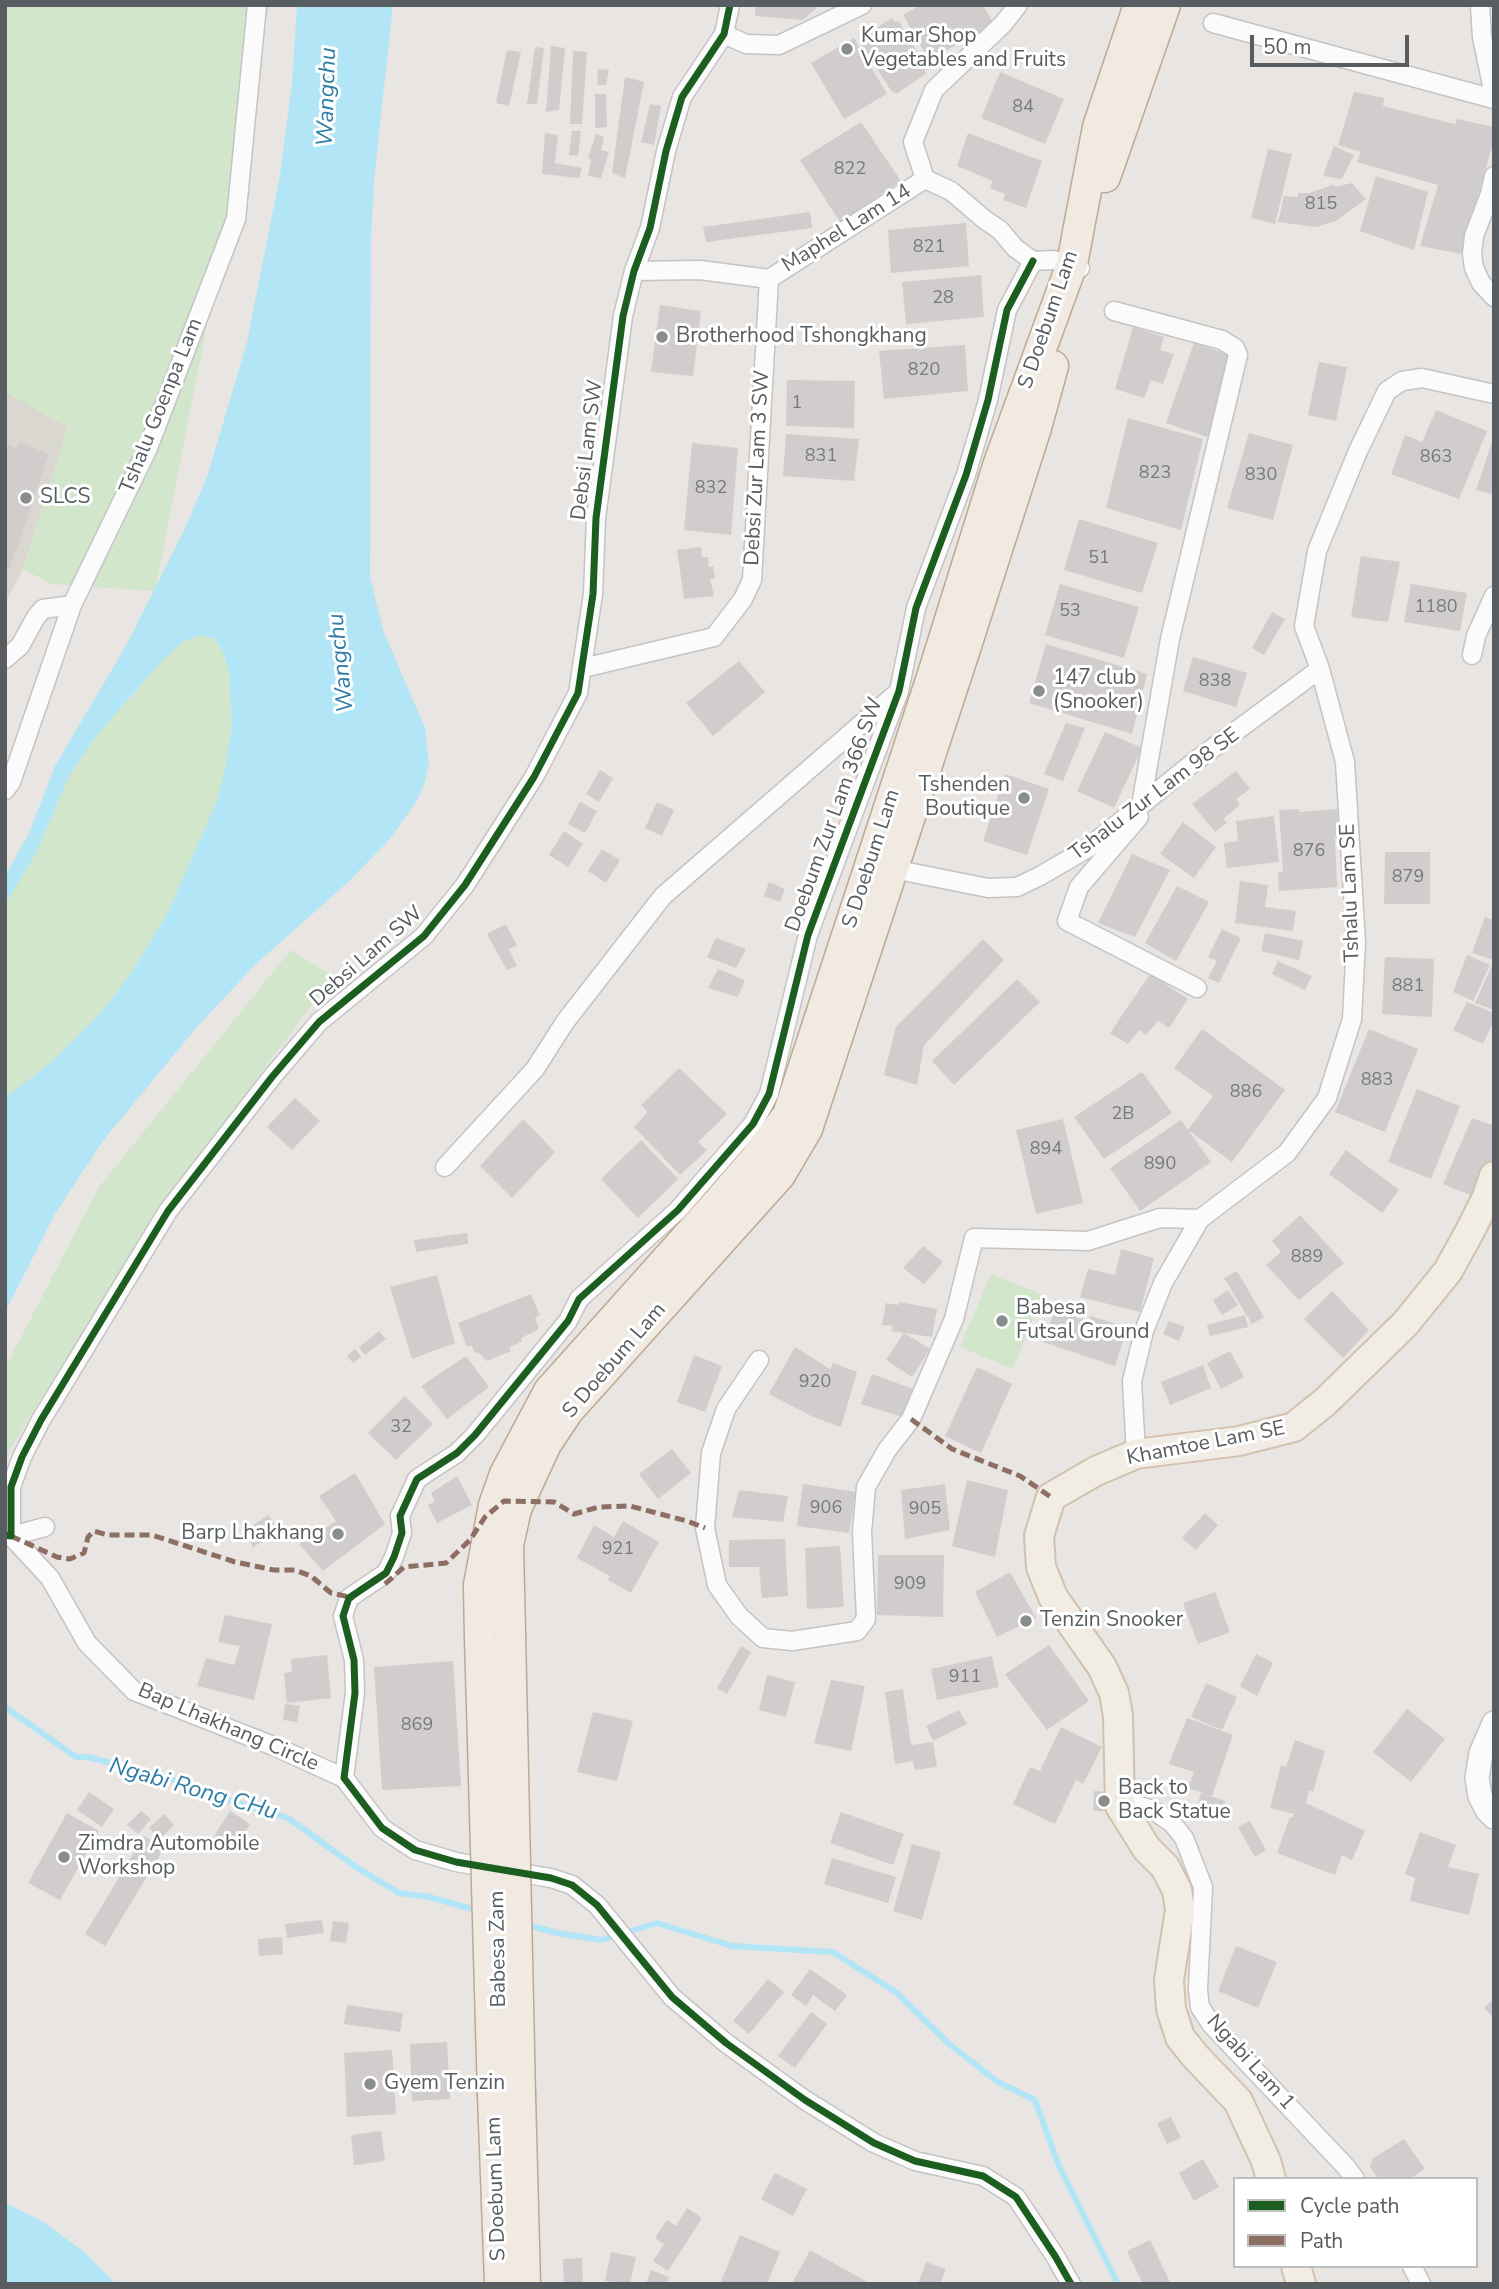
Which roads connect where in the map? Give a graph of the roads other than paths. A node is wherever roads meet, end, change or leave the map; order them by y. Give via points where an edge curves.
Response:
1 (257, 5) edge
2 (730, 5) edge
3 (862, 5) edge
4 (1018, 5) edge
5 (1139, 5) edge
6 (1165, 5) edge
7 (1480, 5) edge
8 (1213, 23) dead end
9 (724, 34) junction
10 (1494, 97) edge
11 (1494, 176) edge
12 (925, 180) junction
13 (1033, 261) junction
14 (1076, 266) junction
15 (634, 271) junction
16 (769, 279) junction
17 (1494, 297) edge
18 (1114, 312) dead end
19 (1494, 394) edge
20 (1494, 596) edge
21 (72, 605) junction
22 (1472, 655) dead end
23 (5, 659) edge
24 (583, 668) junction
25 (1320, 669) junction
26 (899, 691) junction
27 (1169, 782) junction
28 (5, 790) edge
29 (1141, 805) junction
30 (892, 869) junction
31 (1197, 988) dead end
32 (445, 1167) dead end
33 (1494, 1176) edge
34 (1200, 1219) junction
35 (759, 1360) dead end
36 (559, 1401) junction
37 (1136, 1454) junction
38 (45, 1527) dead end
39 (8, 1536) edge
40 (510, 1634) joint
41 (480, 1637) joint
42 (1494, 1723) edge
43 (344, 1778) junction
44 (1119, 1800) junction
45 (1494, 1817) edge
46 (507, 2096) junction
47 (1270, 2177) edge
48 (1353, 2177) edge
49 (1413, 2268) edge
50 (500, 2284) edge
51 (525, 2284) edge
52 (1071, 2284) edge
53 (1421, 2284) edge

1 - 21 street, Tshalu Goenpa Lam via 236,219 148,448
2 - 9 street
3 - 9 street via 779,45 746,44
4 - 12 street via 934,90 913,142
5 - 14 highway, S Doebum Lam via 1098,127
6 - 14 highway, S Doebum Lam
7 - 10 street
8 - 10 street
9 - 15 street, Debsi Lam SW via 682,97 650,228
11 - 17 street via 1472,254 1481,283
12 - 13 street via 951,191
12 - 16 street, Maphel Lam 14
13 - 14 street
13 - 26 street, Doebum Zur Lam 366 SW via 1007,310 966,475 916,608
14 - 30 highway, S Doebum Lam via 1031,444
14 - 36 highway, S Doebum Lam via 999,463 788,1115
15 - 16 street via 700,270
15 - 24 street, Debsi Lam SW via 602,468
16 - 24 street, Debsi Zur Lam 3 SW via 752,580 743,600 714,637
18 - 29 street via 1222,340 1238,355 1170,639
19 - 25 street, Tshalu Lam SE via 1422,378 1402,381 1387,391 1317,551 1304,626
20 - 22 street
21 - 23 street via 43,609 20,646
21 - 28 street, Tshalu Goenpa Lam
24 - 39 street, Debsi Lam SW via 578,693 534,777 465,884 424,936 319,1022 168,1211 22,1457 11,1487
25 - 27 street, Tshalu Zur Lam 98 SE
25 - 34 street, Tshalu Lam SE via 1345,762 1356,942 1352,1019 1327,1098 1287,1153
26 - 32 street via 663,896 565,1022 535,1069
26 - 43 street, Doebum Zur Lam 366 SW via 808,935 769,1094 753,1124 678,1210 579,1298 568,1321 475,1434 457,1453 417,1479 400,1516 401,1533 386,1573 349,1598 343,1616 354,1660 355,1693
27 - 29 street, Tshalu Zur Lam 98 SE
27 - 31 street via 1079,887 1066,921
29 - 30 street, Tshalu Zur Lam 98 SE via 1088,848 1017,887 988,888
30 - 36 highway, S Doebum Lam via 807,1129 780,1175
33 - 37 main road, Khamtoe Lam SE via 1448,1270 1405,1324 1294,1427 1239,1441
34 - 35 street via 1160,1218 1088,1241 974,1238 954,1319 911,1419 866,1487 862,1532 866,1619 857,1631 792,1641 763,1638 739,1616 718,1585 705,1528 711,1454 726,1409
34 - 37 street, Tshalu Lam SE via 1163,1283 1144,1331 1132,1381
36 - 40 highway, S Doebum Lam via 546,1444 516,1509 508,1545
36 - 41 highway, S Doebum Lam via 505,1474 494,1505 479,1585
37 - 44 main road, Khamtoe Lam SE via 1051,1497 1039,1536 1041,1567 1053,1597 1102,1667 1114,1693
38 - 39 street
39 - 43 street, Bap Lhakhang Circle via 50,1578 87,1643 134,1691
40 - 46 highway, Babesa Zam, bridge
41 - 46 highway, Babesa Zam, bridge
42 - 45 street via 1477,1777 1480,1796
43 - 52 street via 382,1828 415,1850 572,1885 597,1905 672,1997 726,2043 805,2099 874,2143 915,2161 983,2176 1016,2197
44 - 47 main road, Khamtoe Lam SE via 1133,1829 1165,1867 1177,1890 1180,1910 1169,1980 1171,2009 1180,2037 1238,2101
44 - 48 street, Ngabi Lam 1 via 1153,1810 1184,1838 1203,1887 1200,2007
46 - 50 highway, S Doebum Lam
46 - 51 highway, S Doebum Lam
49 - 53 street

